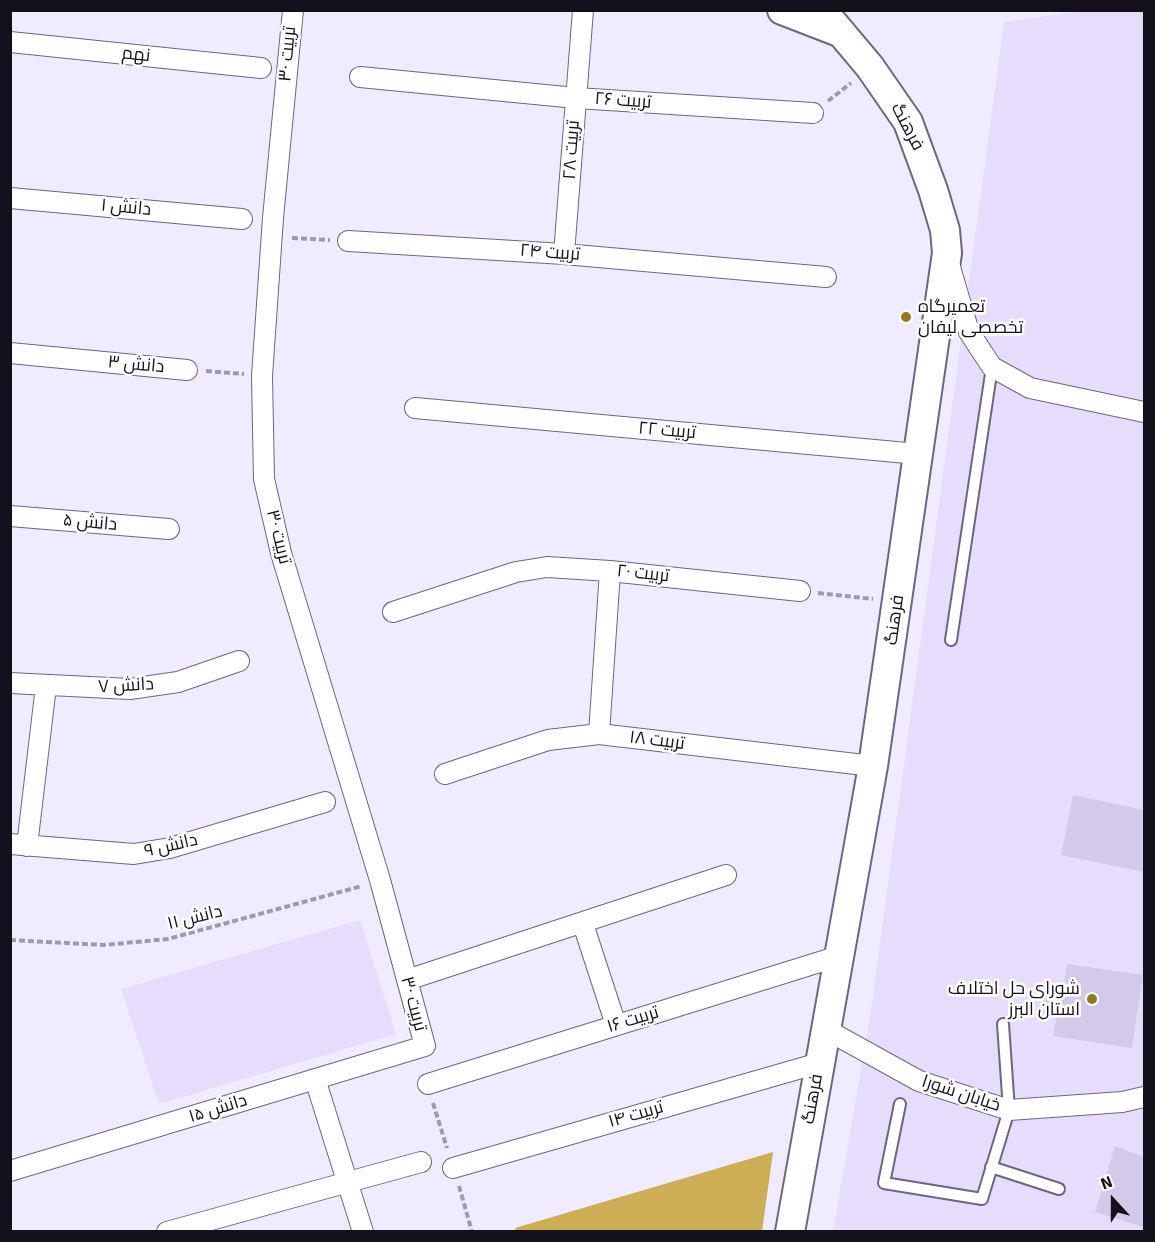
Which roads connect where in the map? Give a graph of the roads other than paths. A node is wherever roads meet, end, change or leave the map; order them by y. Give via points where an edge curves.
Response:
1 (292, 10) edge
2 (583, 10) edge
3 (782, 10) edge
4 (822, 10) edge
5 (840, 33) junction
6 (10, 42) edge
7 (261, 68) dead end
8 (360, 77) dead end
9 (576, 98) junction
10 (813, 113) road end
11 (10, 198) edge
12 (242, 219) dead end
13 (348, 241) road end
14 (947, 253) junction
15 (564, 254) junction
16 (826, 277) dead end
17 (10, 353) edge
18 (992, 367) junction
19 (187, 370) road end
20 (415, 408) dead end
21 (1144, 412) edge
22 (918, 454) junction
23 (10, 516) edge
24 (169, 529) dead end
25 (610, 571) junction
26 (800, 591) road end
27 (393, 612) dead end
28 (951, 640) dead end
29 (239, 661) dead end
30 (10, 682) edge
31 (46, 686) junction
32 (599, 734) junction
33 (873, 766) junction
34 (445, 774) dead end
35 (326, 802) dead end
36 (19, 845) edge
37 (726, 875) dead end
38 (583, 924) junction
39 (839, 956) junction
40 (407, 980) junction
41 (1003, 1024) dead end
42 (616, 1025) junction
43 (825, 1029) junction
44 (425, 1046) joint
45 (819, 1064) junction
46 (315, 1079) junction
47 (428, 1084) road end
48 (1144, 1097) edge
49 (900, 1104) dead end
50 (1009, 1110) junction
51 (421, 1162) dead end
52 (453, 1167) road end
53 (991, 1167) junction
54 (10, 1171) edge
55 (347, 1182) junction
56 (1059, 1189) dead end
57 (167, 1232) edge
58 (363, 1232) edge
59 (790, 1232) edge

1 - 40 street, تربیت ۳۰ via 262,376 264,479 281,553
2 - 9 street, تربیت ۲۸
3 - 5 main road
4 - 5 main road, فرهنگ
5 - 14 main road, فرهنگ via 870,67 908,122 945,230
6 - 7 street, نهم
8 - 9 street, تربیت ۲۶
9 - 10 street, تربیت ۲۶
9 - 15 street, تربیت ۲۸
11 - 12 street, دانش ۱
13 - 15 street, تربیت ۲۴
14 - 18 street via 969,332
14 - 22 main road, فرهنگ
15 - 16 street, تربیت ۲۴
17 - 19 street, دانش ۳
18 - 21 street via 1030,388
18 - 28 lane
20 - 22 street, تربیت ۲۲
22 - 33 main road, فرهنگ
23 - 24 street, دانش ۵
25 - 26 street, تربیت ۲۰
25 - 27 street, تربیت ۲۰ via 532,568
25 - 32 street
29 - 31 street, دانش ۷ via 178,682 130,689
30 - 31 street, دانش ۷
31 - 36 street
32 - 33 street, تربیت ۱۸
32 - 34 street, تربیت ۱۸ via 548,740
33 - 39 main road, فرهنگ
35 - 36 street, دانش ۹ via 170,849 134,854
37 - 38 street
38 - 40 street
38 - 42 street
39 - 42 street, تربیت ۱۶
39 - 43 main road, فرهنگ
40 - 44 street, تربیت ۳۰
41 - 50 lane
42 - 47 street, تربیت ۱۶
43 - 45 main road, فرهنگ
43 - 50 street, خیابان شورا via 919,1081
44 - 46 street, دانش ۱۵
45 - 52 street, تربیت ۱۴
45 - 59 main road, فرهنگ
46 - 54 street, دانش ۱۵
46 - 55 street
48 - 50 street, خیابان شورا
49 - 53 lane via 884,1183 982,1199
50 - 53 lane
51 - 55 street
53 - 56 lane
55 - 57 street
55 - 58 street

